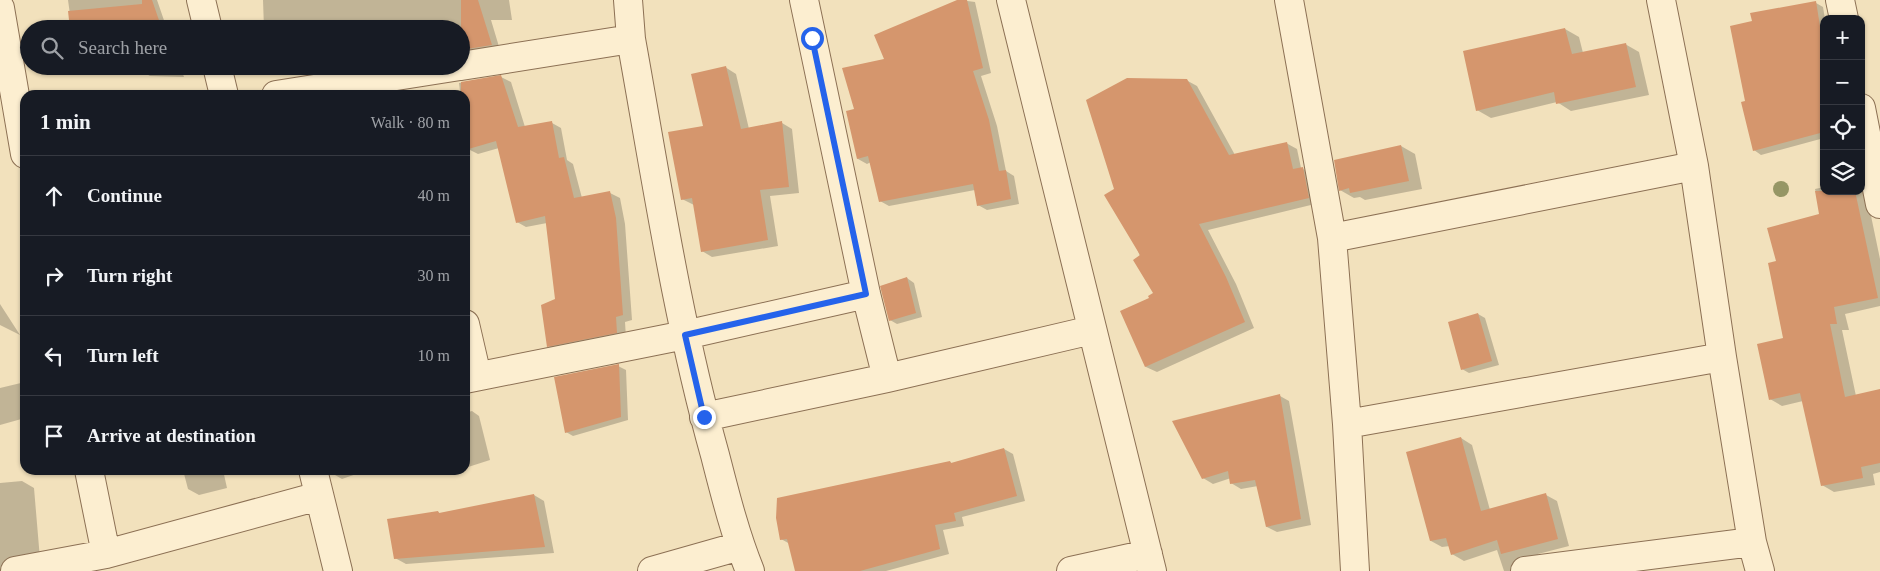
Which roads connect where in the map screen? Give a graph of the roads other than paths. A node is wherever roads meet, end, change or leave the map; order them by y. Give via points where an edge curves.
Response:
1 (201, 0) edge
2 (628, 0) edge
3 (804, 0) edge
4 (1011, 0) edge
5 (1290, 0) edge
6 (1661, 0) edge
7 (1840, 0) edge
8 (0, 8) edge
9 (1843, 15) edge
10 (206, 20) edge
11 (631, 39) junction
12 (470, 64) edge
13 (219, 75) edge
14 (436, 75) edge
15 (410, 85) edge
16 (223, 90) edge
17 (343, 90) edge
18 (1865, 128) edge
19 (18, 145) edge
20 (1694, 166) junction
21 (1880, 204) edge
22 (1332, 238) junction
23 (866, 294) junction
24 (1092, 330) junction
25 (685, 335) junction
26 (1722, 357) junction
27 (471, 378) edge
28 (887, 378) junction
29 (704, 417) junction
30 (1347, 424) junction
31 (90, 475) edge
32 (314, 475) edge
33 (319, 496) junction
34 (1752, 542) junction
35 (740, 546) junction
36 (106, 554) junction
37 (1150, 563) edge
38 (15, 571) edge
39 (338, 571) edge
40 (652, 571) edge
41 (750, 571) edge
42 (1071, 571) edge
43 (1355, 571) edge
44 (1524, 571) edge
45 (1760, 571) edge

1 - 10 street
2 - 11 street
3 - 23 street
4 - 24 street
5 - 22 street
6 - 20 street
7 - 9 street
8 - 19 street
11 - 12 street
11 - 25 street
13 - 16 street
14 - 15 street
15 - 17 street
18 - 21 street
20 - 22 street
20 - 26 street
22 - 30 street
23 - 25 street
23 - 28 street
24 - 28 street
24 - 37 street
25 - 27 street
25 - 29 street
26 - 30 street
26 - 34 street
28 - 29 street
29 - 35 street
30 - 43 street
31 - 36 street
32 - 33 street
33 - 36 street
33 - 39 street
34 - 44 street
34 - 45 street
35 - 40 street
35 - 41 street
36 - 38 street
37 - 42 street

